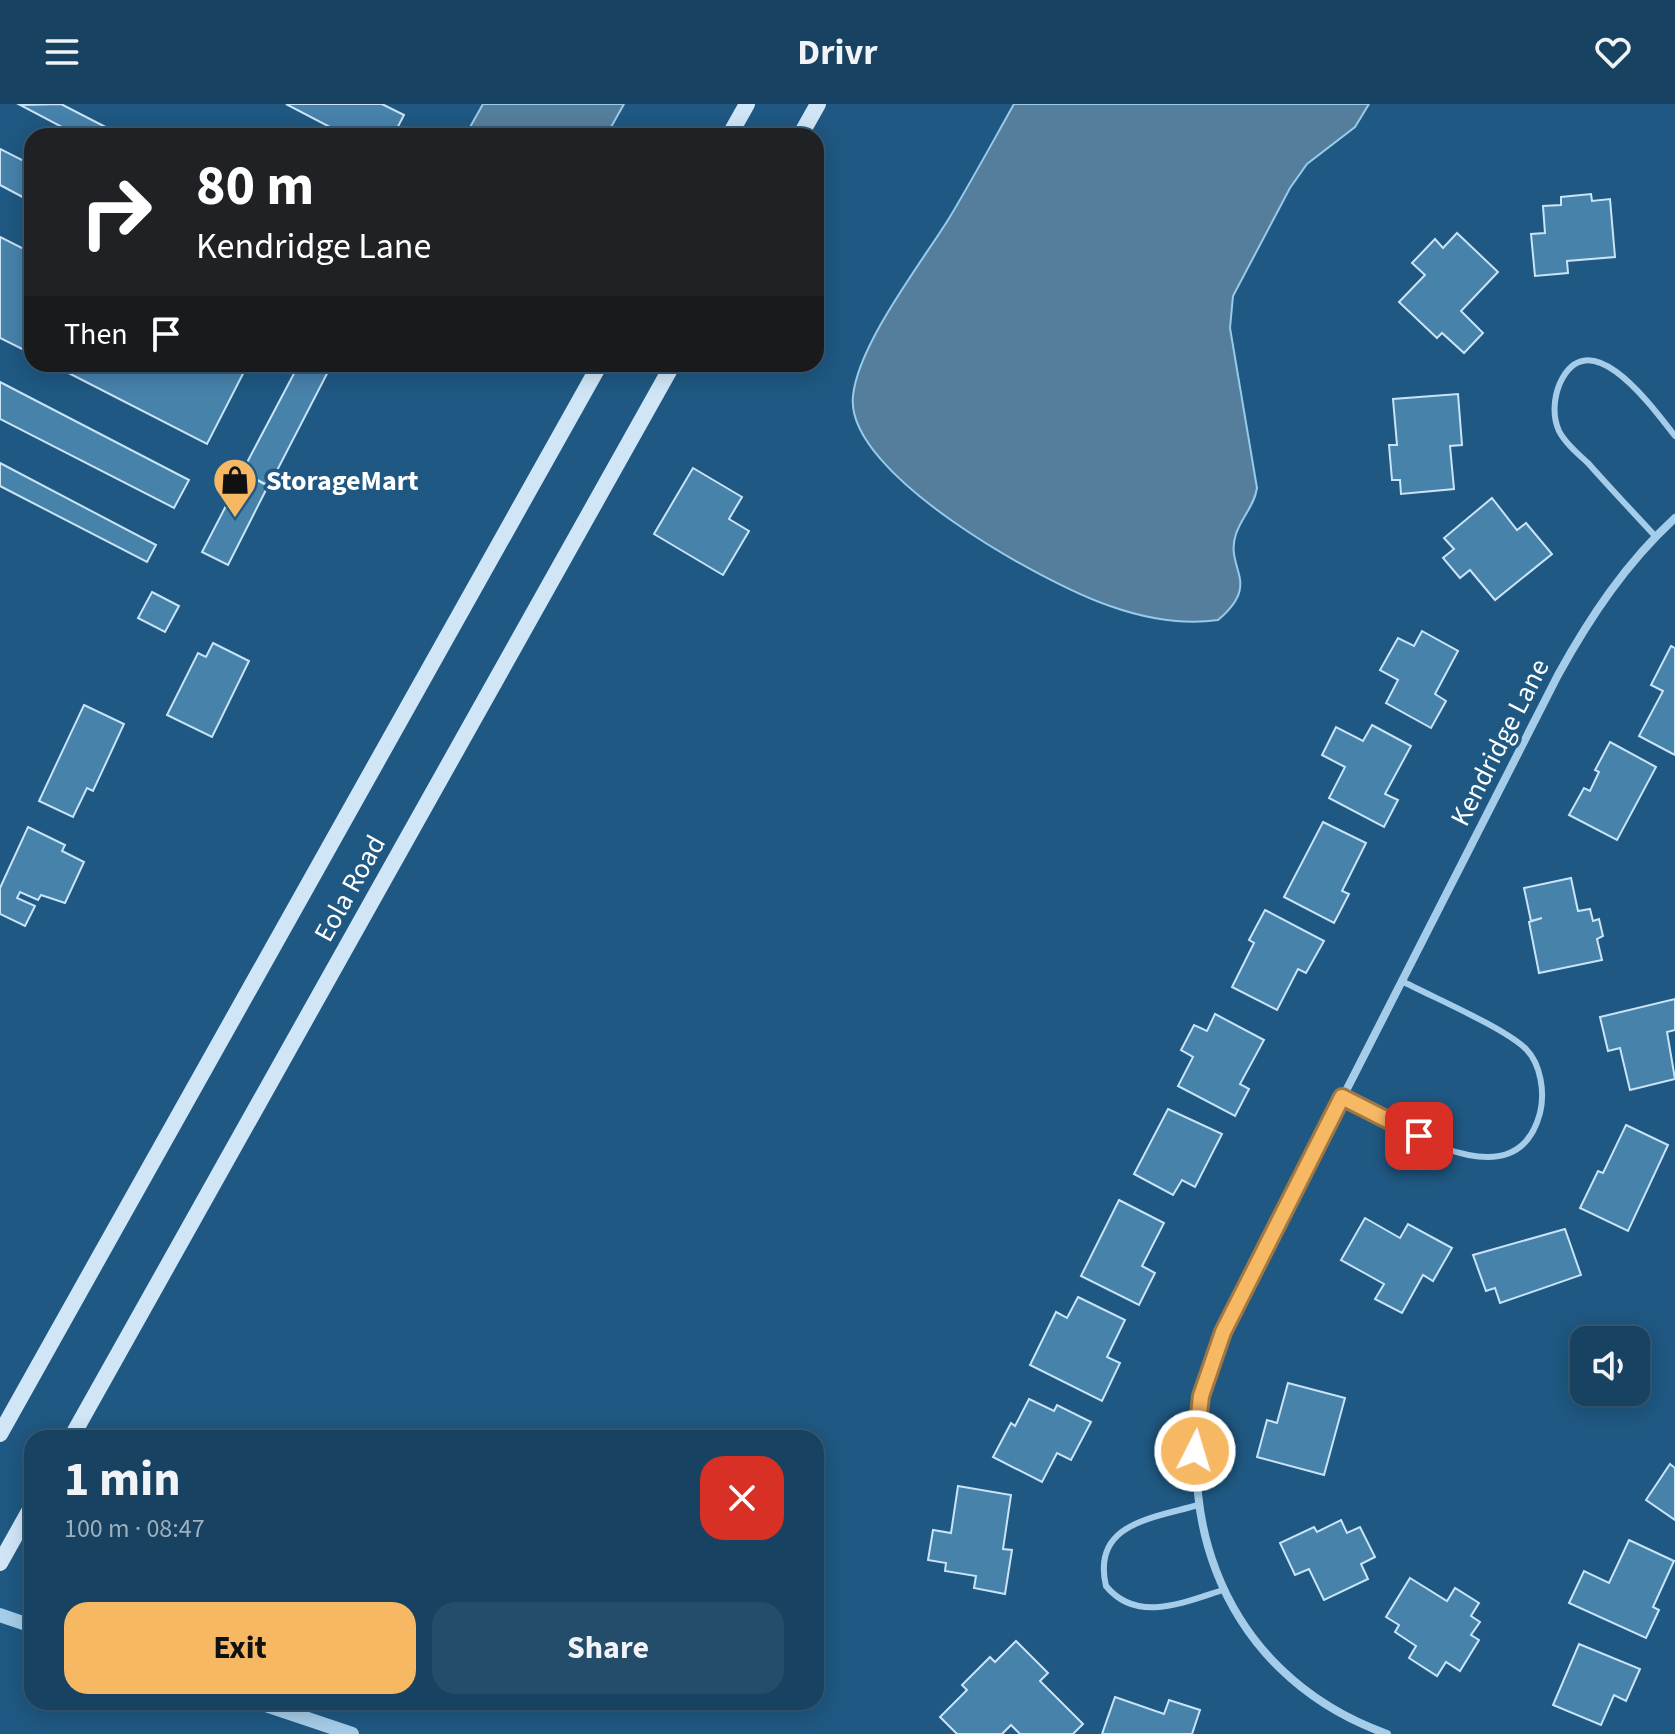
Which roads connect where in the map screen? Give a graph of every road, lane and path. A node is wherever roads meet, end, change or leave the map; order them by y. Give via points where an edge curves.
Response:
1 (747, 104) edge
2 (818, 104) edge
3 (734, 128) edge
4 (804, 128) edge
5 (596, 372) edge
6 (669, 372) edge
7 (1675, 436) edge
8 (1675, 518) edge
9 (1655, 536) junction
10 (1402, 981) junction
11 (1342, 1097) junction
12 (75, 1430) edge
13 (0, 1434) edge
14 (1198, 1505) junction
15 (24, 1520) edge
16 (0, 1563) edge
17 (1223, 1590) junction
18 (0, 1615) edge
19 (24, 1623) edge
20 (281, 1710) edge
21 (352, 1734) edge
22 (1387, 1734) edge

1 - 3 main road
2 - 4 main road
5 - 13 main road, Eola Road
6 - 12 main road, Eola Road
7 - 9 lane via 1636,388 1603,363 1574,366 1555,394 1558,430
8 - 9 street, Kendridge Lane
9 - 10 street, Kendridge Lane via 1586,623
10 - 11 street, Kendridge Lane
10 - 11 lane via 1527,1050 1541,1081 1534,1126 1512,1152 1480,1160 1444,1148
11 - 14 street, Kendridge Lane via 1208,1368 1195,1434
14 - 17 street, Kendridge Lane via 1207,1550
14 - 17 lane via 1126,1526 1109,1548 1106,1586 1124,1603 1154,1608
15 - 16 main road
17 - 22 street, Kendridge Lane via 1279,1667 1346,1717
18 - 19 street
20 - 21 street

